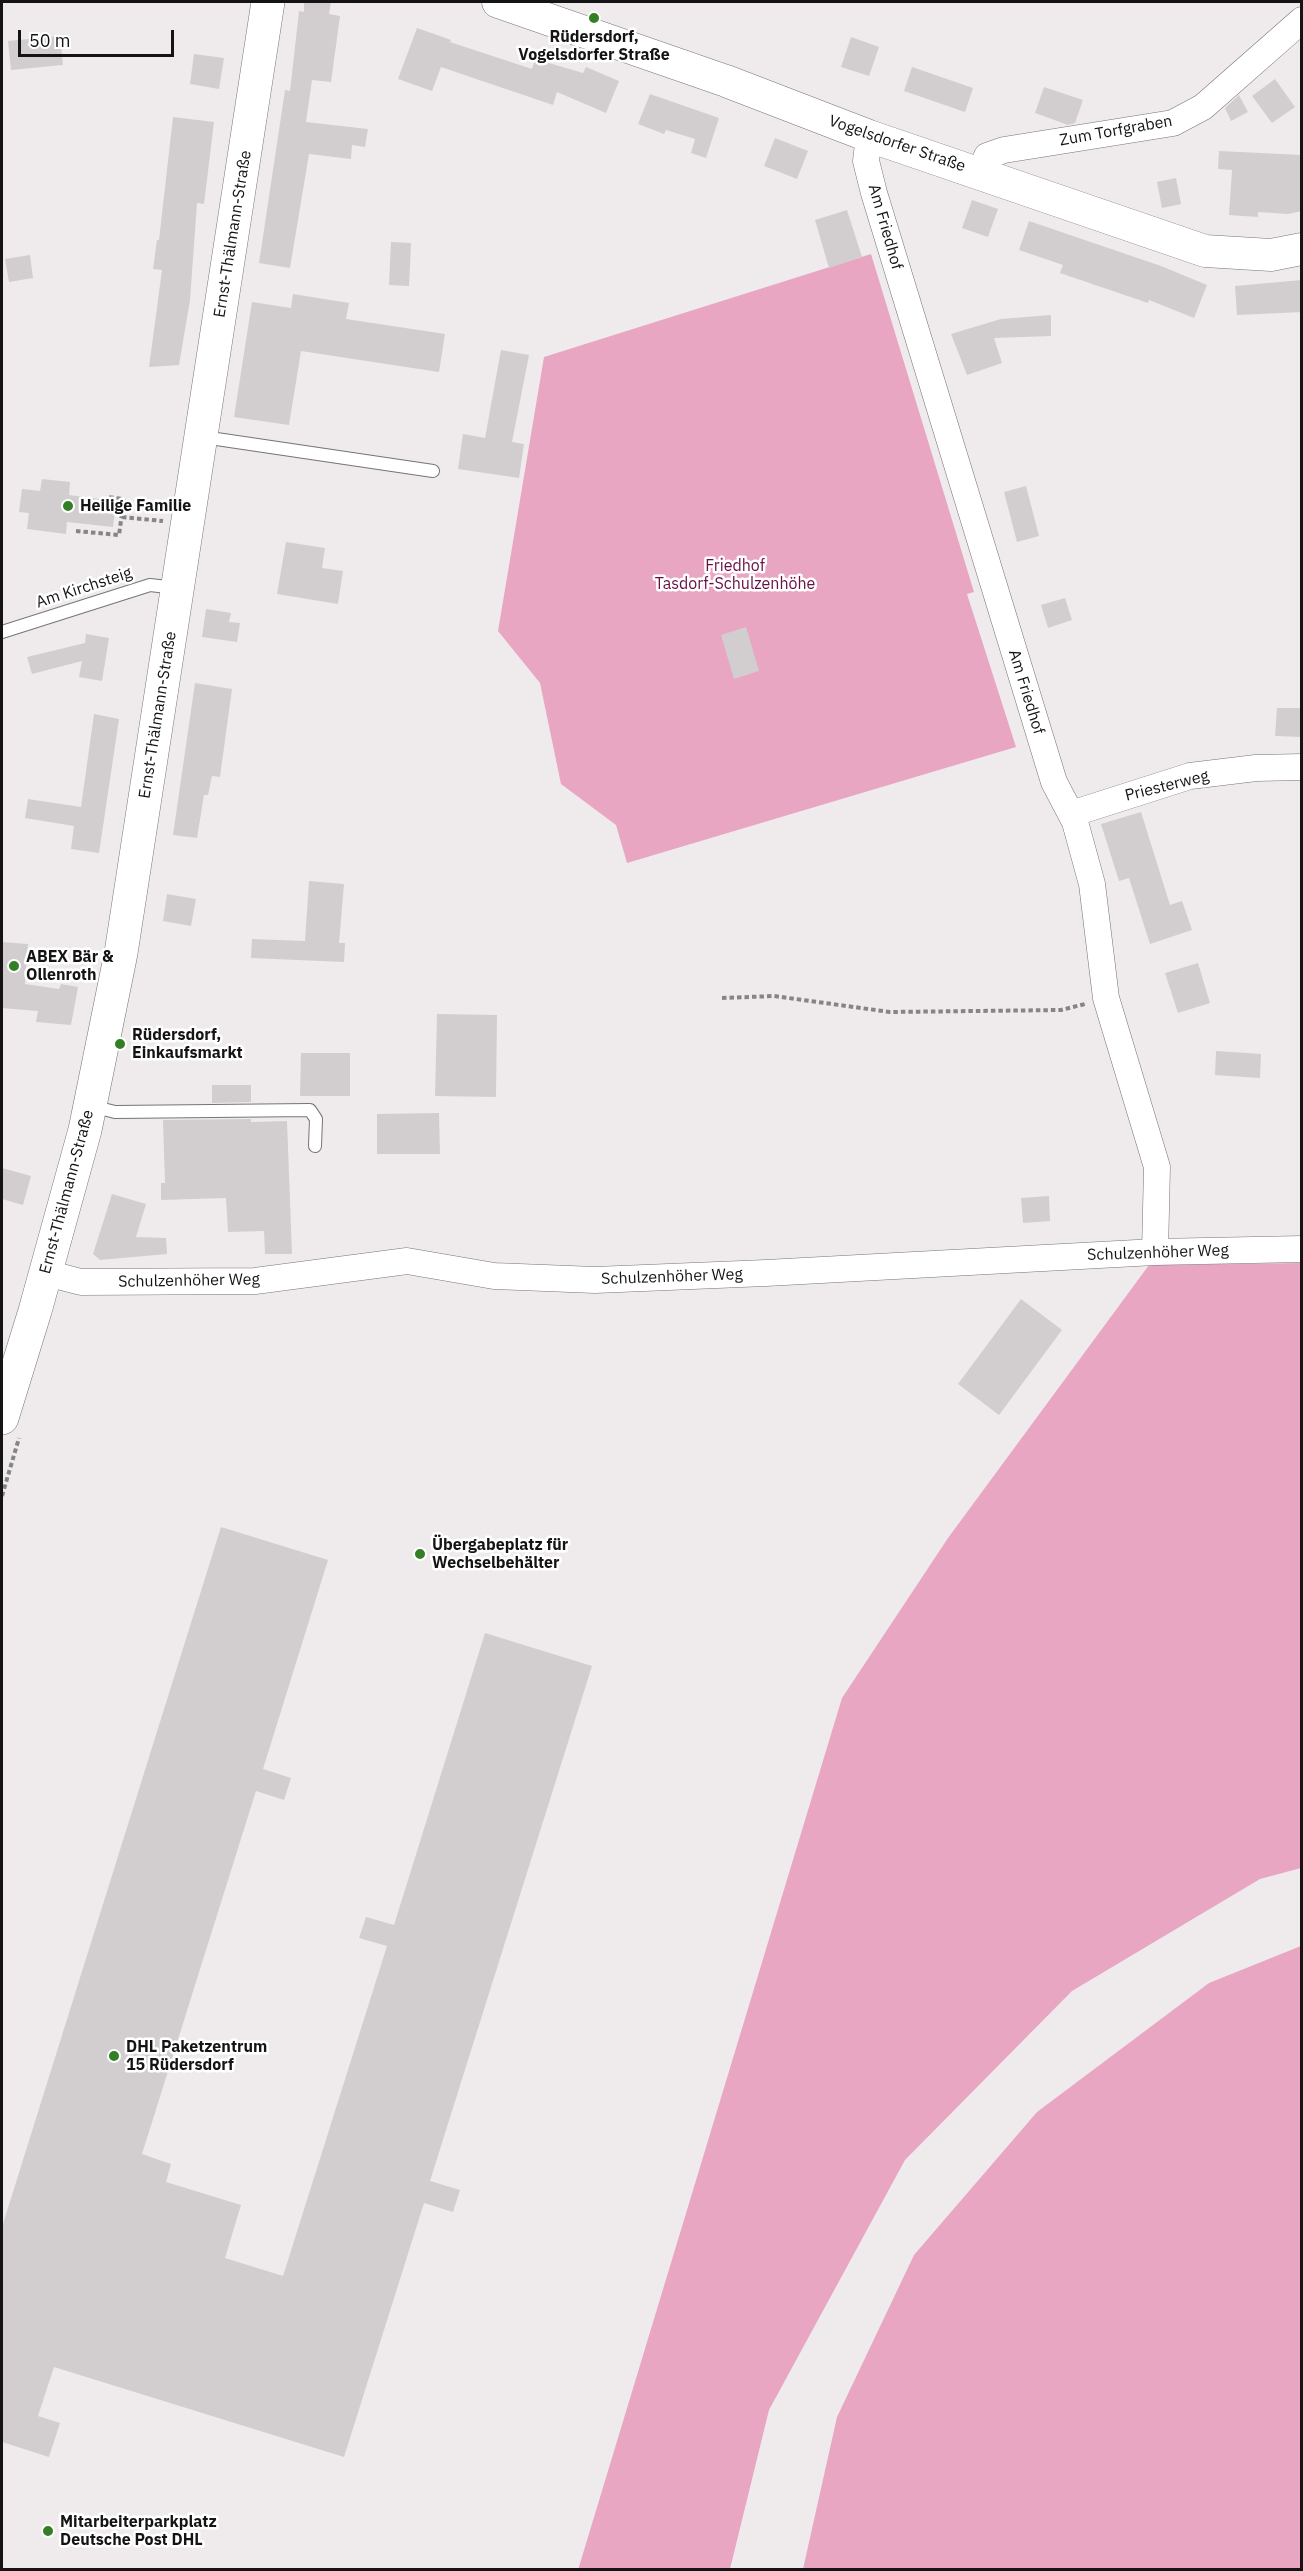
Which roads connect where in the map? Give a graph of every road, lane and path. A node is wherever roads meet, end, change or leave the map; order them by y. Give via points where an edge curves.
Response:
1 (268, 2) edge
2 (498, 2) edge
3 (1302, 20) edge
4 (869, 136) junction
5 (980, 173) junction
6 (1302, 249) edge
7 (202, 437) junction
8 (433, 471) dead end
9 (107, 497) dead end
10 (122, 517) junction
11 (167, 522) dead end
12 (76, 531) dead end
13 (178, 588) junction
14 (2, 632) edge
15 (1302, 768) edge
16 (1071, 814) junction
17 (722, 998) dead end
18 (1106, 998) junction
19 (90, 1106) junction
20 (315, 1146) dead end
21 (1302, 1249) edge
22 (1155, 1252) junction
23 (46, 1273) junction
24 (2, 1418) edge

1 - 7 main road, Ernst-Thälmann-Straße
2 - 4 street, Vogelsdorfer Straße via 726,81
3 - 5 street, Zum Torfgraben via 1203,107 1173,123 1004,150 987,156
4 - 5 street, Vogelsdorfer Straße
4 - 16 street, Am Friedhof via 867,161 874,193 1054,782
5 - 6 street, Vogelsdorfer Straße via 1205,251 1271,255
7 - 8 lane
7 - 13 main road, Ernst-Thälmann-Straße
9 - 10 path via 124,499
10 - 11 path
10 - 12 path via 119,535
13 - 14 lane, Am Kirchsteig via 150,585
13 - 19 main road, Ernst-Thälmann-Straße via 124,939
15 - 16 street, Priesterweg via 1256,768 1190,776
16 - 18 street, Am Friedhof via 1092,884
17 - 18 path via 774,996 890,1012 1061,1010
18 - 22 street, Am Friedhof via 1157,1167
19 - 20 lane via 115,1112 310,1110 316,1119
19 - 23 main road, Ernst-Thälmann-Straße
21 - 22 street, Schulzenhöher Weg
22 - 23 street, Schulzenhöher Weg via 595,1280 494,1276 407,1261 255,1281 81,1282
23 - 24 main road, Ernst-Thälmann-Straße

